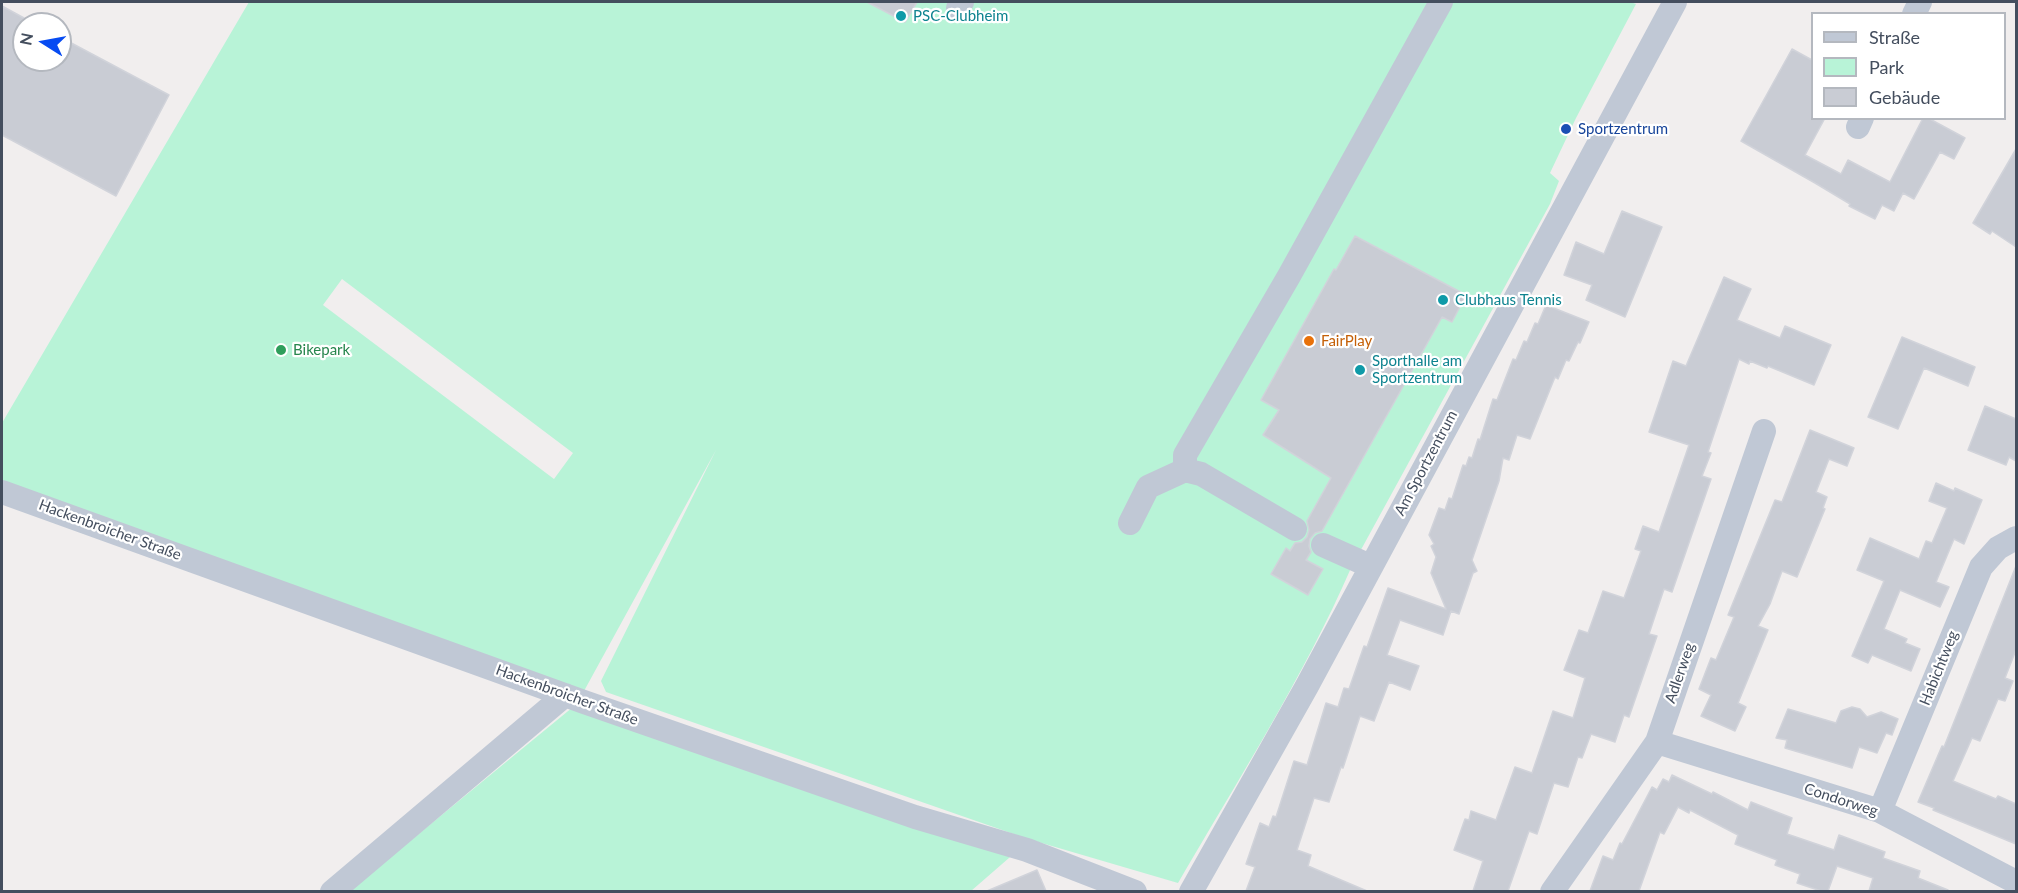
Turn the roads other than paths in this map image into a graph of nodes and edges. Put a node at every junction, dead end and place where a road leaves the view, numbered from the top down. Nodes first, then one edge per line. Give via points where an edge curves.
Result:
1 (1440, 2) edge
2 (1675, 2) edge
3 (1764, 431) dead end
4 (1185, 470) junction
5 (2, 492) edge
6 (1130, 523) dead end
7 (1295, 529) dead end
8 (2016, 538) edge
9 (1323, 545) dead end
10 (1370, 566) junction
11 (564, 694) junction
12 (1657, 742) junction
13 (1880, 811) junction
14 (2016, 882) edge
15 (332, 891) edge
16 (1135, 891) edge
17 (1191, 891) edge
18 (1552, 891) edge

1 - 4 street via 1185,455
2 - 10 street, Am Sportzentrum
3 - 12 street, Adlerweg
4 - 6 street via 1148,487
4 - 7 street via 1201,474
5 - 11 street, Hackenbroicher Straße
8 - 13 street, Habichtweg via 1998,548 1981,567
9 - 10 street
10 - 17 street, Am Sportzentrum
11 - 15 street
11 - 16 street, Hackenbroicher Straße via 915,817 1027,850
12 - 13 street, Condorweg
12 - 18 street, Adlerweg
13 - 14 street, Condorweg

